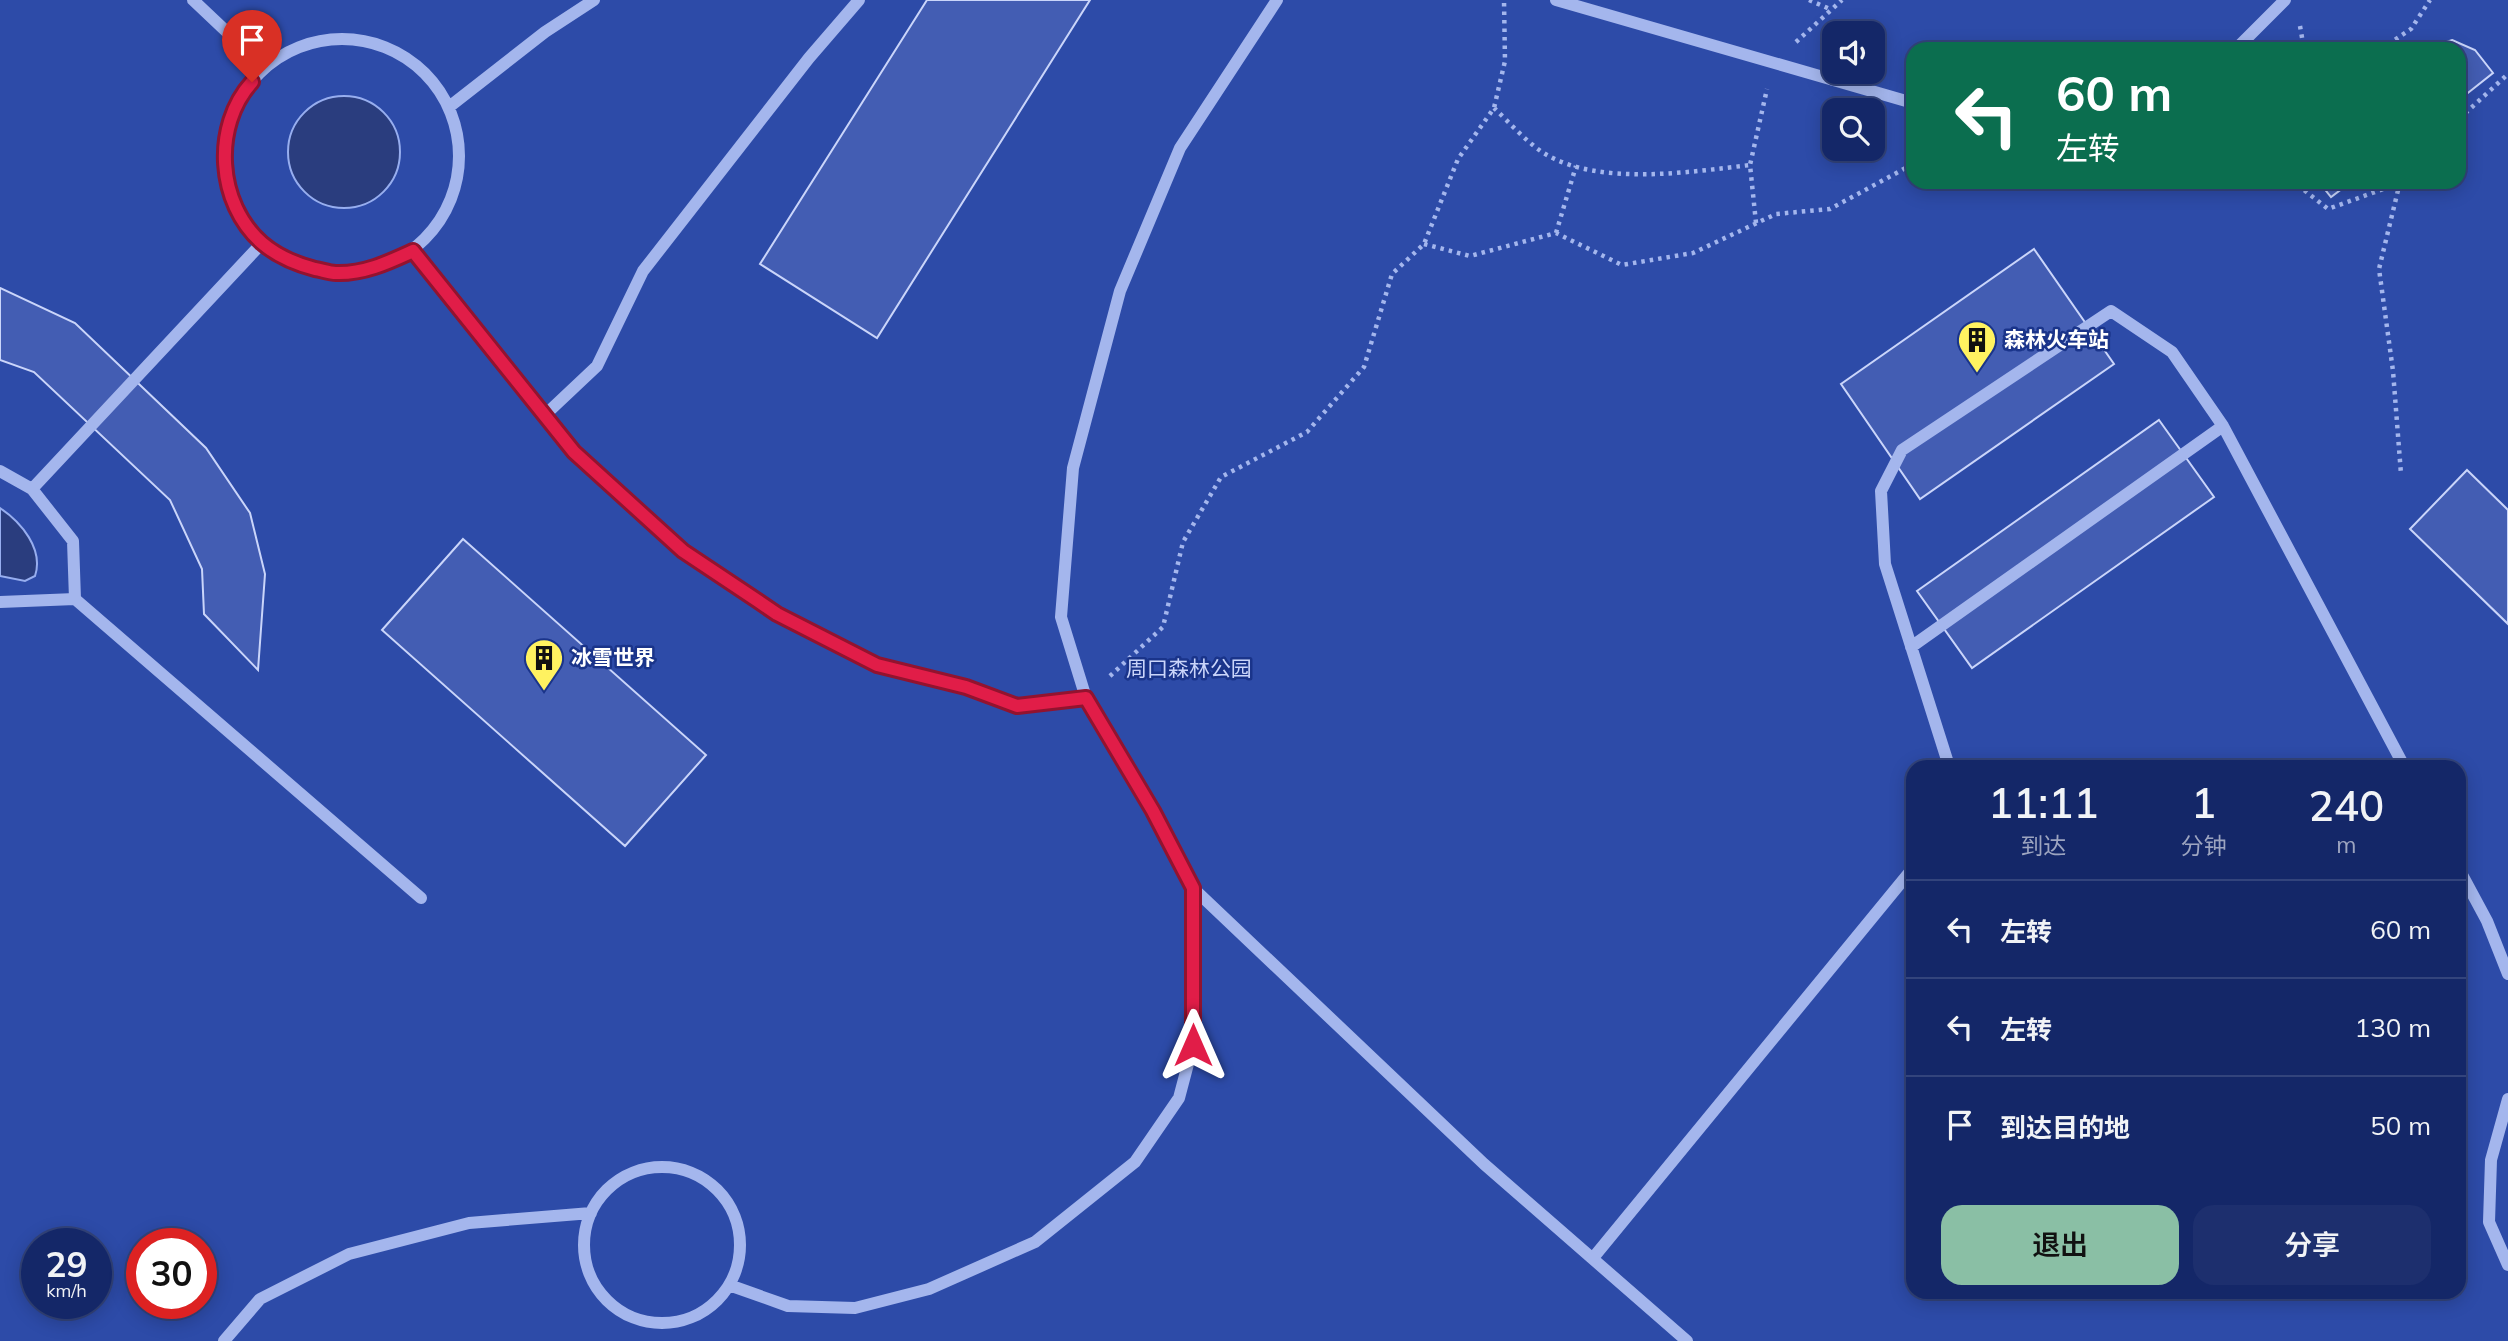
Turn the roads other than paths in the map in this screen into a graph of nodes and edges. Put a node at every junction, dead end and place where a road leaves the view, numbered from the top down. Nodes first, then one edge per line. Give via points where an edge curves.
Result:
1 (193, 0) edge
2 (594, 0) edge
3 (859, 0) edge
4 (1278, 0) edge
5 (1556, 0) edge
6 (2285, 0) edge
7 (2243, 42) edge
8 (265, 68) junction
9 (1906, 101) edge
10 (449, 107) junction
11 (262, 243) junction
12 (413, 251) junction
13 (545, 415) junction
14 (2223, 426) junction
15 (0, 471) edge
16 (32, 489) junction
17 (75, 599) junction
18 (0, 602) edge
19 (1911, 646) junction
20 (1086, 698) junction
21 (1947, 760) edge
22 (2401, 760) edge
23 (1906, 877) edge
24 (2466, 882) edge
25 (1193, 888) junction
26 (421, 898) dead end
27 (2508, 974) edge
28 (2508, 1100) edge
29 (591, 1213) junction
30 (1594, 1258) junction
31 (2508, 1265) edge
32 (729, 1285) junction
33 (224, 1341) edge
34 (1687, 1341) edge

1 - 8 street
2 - 10 street
3 - 13 street via 643,271 597,366
4 - 20 street via 1180,148 1120,291 1073,468 1070,495 1061,617
5 - 9 street
6 - 7 street
8 - 10 street via 293,48 329,38 365,40 400,53 428,75
8 - 11 street via 239,97 226,132 225,172 237,211
10 - 12 street via 458,142 456,183 440,220
11 - 12 street via 296,264 335,273 376,268
11 - 16 street
12 - 13 street
13 - 20 street via 574,452 683,551 777,614 877,665 966,687 1017,706
14 - 19 street
14 - 19 street via 2172,352 2111,312 1902,450 1881,491 1881,503 1885,564
14 - 22 street
15 - 16 street
16 - 17 street via 72,541
17 - 18 street
17 - 26 street
19 - 21 street
20 - 25 street
23 - 30 street
24 - 27 street
25 - 30 street via 1484,1164
25 - 32 street via 1193,1045 1179,1098 1135,1162 1035,1241 929,1289 855,1308 788,1307
28 - 31 street via 2491,1160 2489,1222
29 - 32 street via 584,1239 587,1266 598,1290 617,1309 641,1321 668,1324 692,1318 713,1304
29 - 32 street via 606,1191 627,1175 653,1167 678,1168 701,1177 721,1192 734,1213 740,1238 738,1263
29 - 33 street via 469,1223 349,1254 260,1298
30 - 34 street

